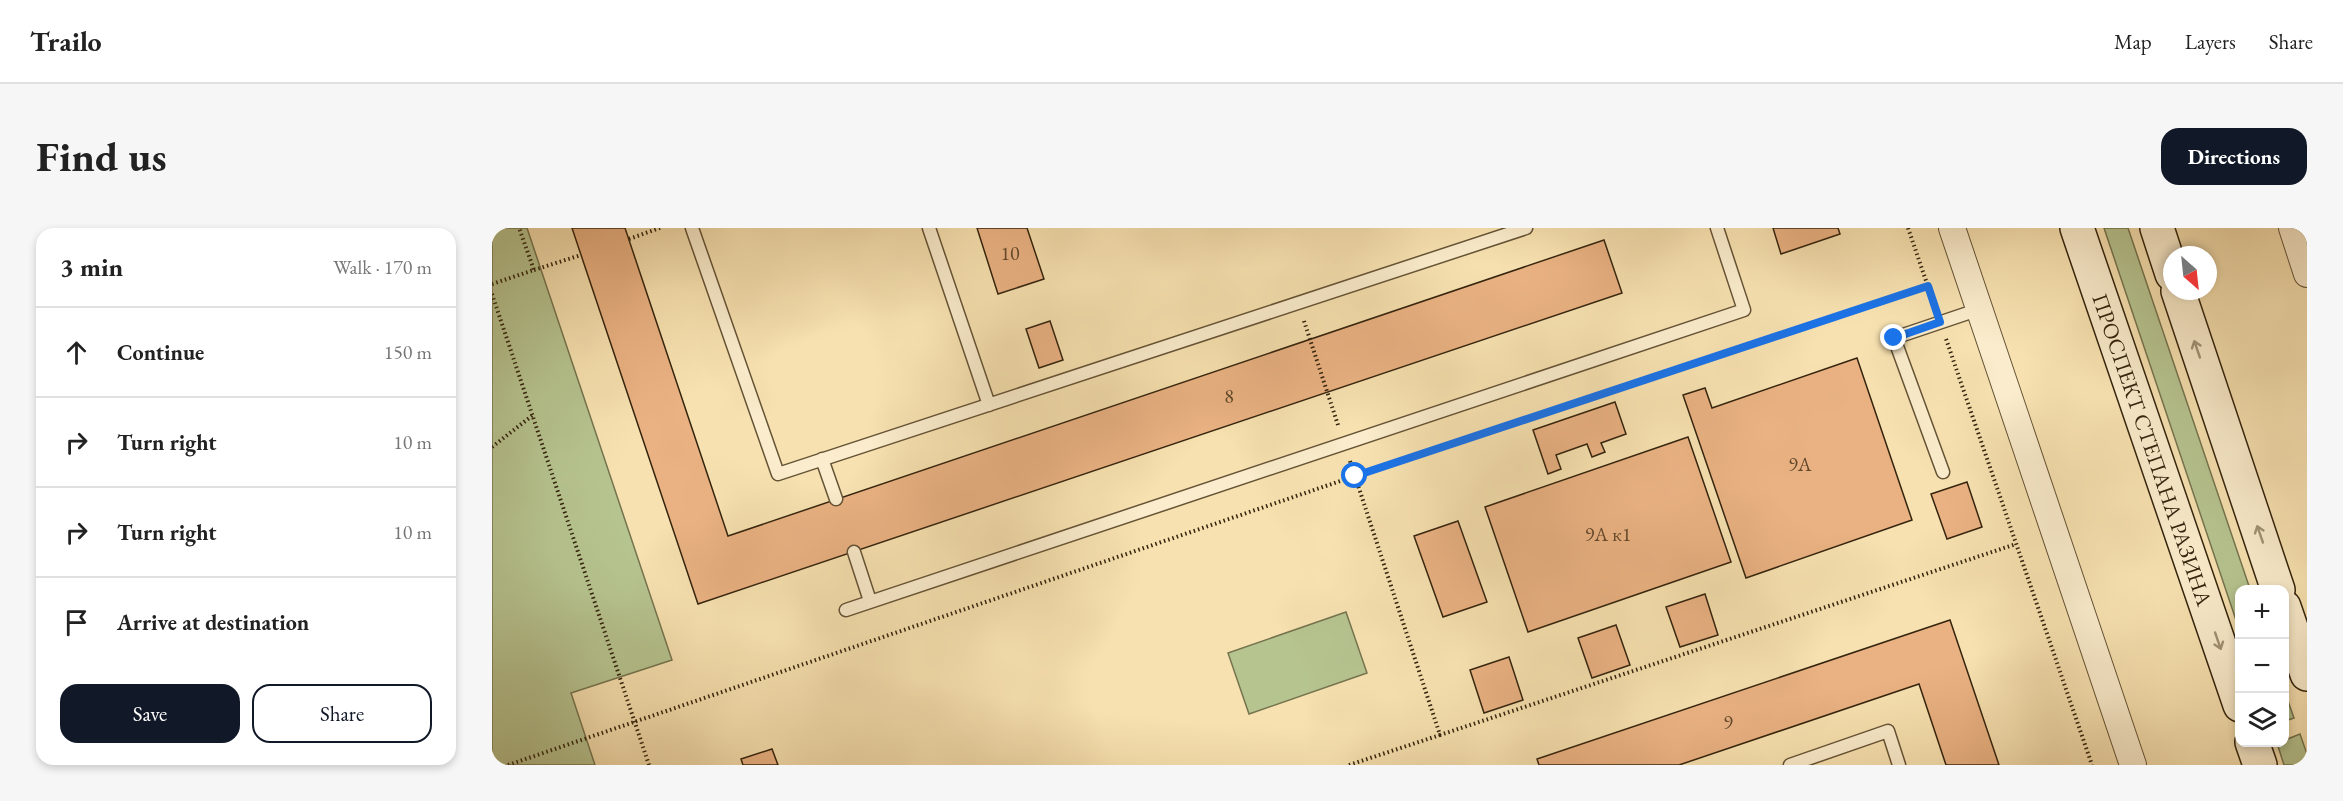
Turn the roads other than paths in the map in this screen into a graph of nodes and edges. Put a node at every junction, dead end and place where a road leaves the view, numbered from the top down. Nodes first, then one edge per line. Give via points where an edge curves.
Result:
1 (692, 228) edge
2 (929, 228) edge
3 (1526, 228) edge
4 (1717, 228) edge
5 (1952, 228) edge
6 (2077, 228) edge
7 (2157, 228) edge
8 (2292, 228) edge
9 (2163, 246) edge
10 (2307, 274) edge
11 (2181, 300) edge
12 (1980, 309) junction
13 (989, 405) junction
14 (822, 459) junction
15 (1942, 472) dead end
16 (836, 499) dead end
17 (854, 552) dead end
18 (2276, 585) edge
19 (870, 601) junction
20 (846, 610) dead end
21 (2289, 622) edge
22 (2307, 674) edge
23 (2236, 693) edge
24 (2254, 747) edge
25 (1790, 765) edge
26 (1899, 765) edge
27 (2133, 765) edge
28 (2260, 765) edge

1 - 14 lane via 778,474
2 - 13 lane
3 - 13 lane
4 - 19 lane via 1744,310
5 - 12 street
6 -> 23 main road, ПРОСПЕКТ СТЕПАНА РАЗИНА
7 - 9 main road
8 - 10 street
18 -> 11 main road
12 - 15 lane via 1894,338
12 - 27 street
13 - 14 lane
14 - 16 lane
17 - 19 lane
19 - 20 lane
21 - 22 main road
24 - 28 main road
25 - 26 lane via 1888,731

